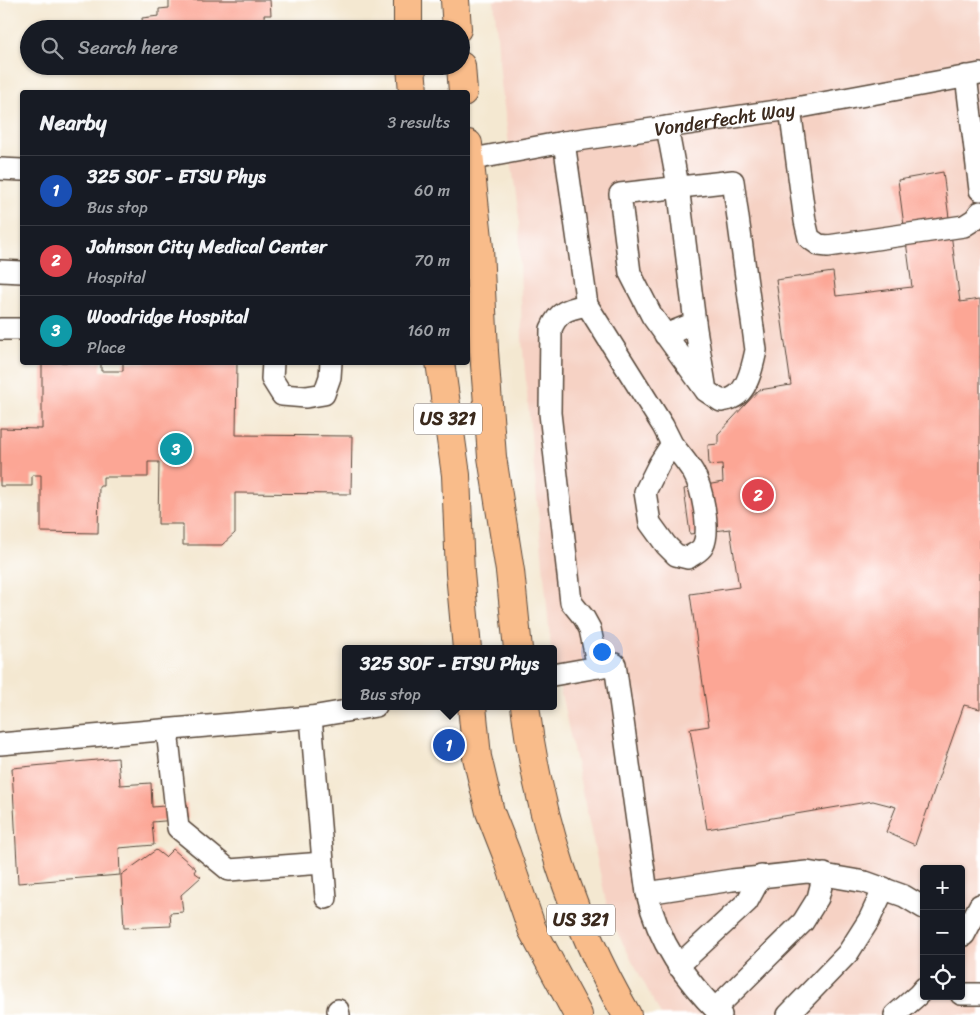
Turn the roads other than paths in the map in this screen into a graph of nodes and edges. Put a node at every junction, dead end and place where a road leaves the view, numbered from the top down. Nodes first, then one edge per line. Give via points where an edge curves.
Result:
1 (408, 0) edge
2 (455, 0) edge
3 (408, 20) edge
4 (456, 20) edge
5 (412, 75) edge
6 (461, 75) edge
7 (973, 75) edge
8 (413, 90) edge
9 (463, 90) edge
10 (790, 109) junction
11 (667, 127) junction
12 (564, 142) junction
13 (470, 155) edge
14 (0, 169) edge
15 (20, 170) edge
16 (470, 172) edge
17 (678, 186) junction
18 (980, 190) edge
19 (980, 212) edge
20 (0, 271) edge
21 (20, 272) edge
22 (587, 305) junction
23 (695, 324) junction
24 (0, 329) edge
25 (20, 329) edge
26 (665, 334) junction
27 (273, 365) edge
28 (331, 365) edge
29 (440, 365) edge
30 (706, 390) junction
31 (672, 444) junction
32 (467, 645) edge
33 (518, 645) edge
34 (607, 666) junction
35 (557, 674) edge
36 (355, 710) edge
37 (472, 710) edge
38 (526, 710) edge
39 (312, 718) junction
40 (167, 730) junction
41 (0, 744) edge
42 (323, 863) junction
43 (824, 874) junction
44 (761, 876) junction
45 (884, 888) junction
46 (647, 893) junction
47 (326, 898) dead end
48 (980, 905) edge
49 (920, 906) edge
50 (967, 937) edge
51 (678, 966) junction
52 (965, 994) edge
53 (980, 994) edge
54 (718, 1012) edge
55 (578, 1015) edge
56 (627, 1015) edge
57 (788, 1015) edge

1 - 3 highway
2 - 4 highway
5 - 8 highway
6 - 9 highway
7 - 10 street, Vonderfecht Way
7 - 18 street
10 - 11 street, Vonderfecht Way
10 - 19 street via 805,222 809,238 819,245 848,244 964,226
11 - 12 street, Vonderfecht Way
11 - 17 street
12 - 13 street, Vonderfecht Way
12 - 22 street
14 - 15 street
16 - 33 highway, US 321 via 479,248 492,457
17 - 23 street
17 - 26 street via 620,194 630,273
17 - 30 street via 733,181 747,278 756,350 747,384 734,398 720,401
20 - 21 street
22 - 31 street
22 - 34 street via 560,314 551,329 550,413 571,602 584,618
23 - 26 street
23 - 30 street
24 - 25 street
26 - 30 street
27 - 28 street via 272,379 282,395 306,397 324,394
29 - 32 highway, US 321 via 456,475
31 - 31 street via 645,492 650,523 666,545 676,554 688,558 704,544 704,512 694,473
34 - 35 street
34 - 46 street
36 - 39 street
37 - 55 highway, US 321 via 477,757 490,812 532,929
38 - 56 highway, US 321 via 538,782 563,872 596,956
39 - 40 street
39 - 42 street
40 - 41 street
40 - 42 street via 178,828 229,870
42 - 47 street
43 - 44 street via 807,872
43 - 45 street
43 - 54 street via 818,898 803,922
44 - 46 street
44 - 51 street via 747,902
45 - 49 street
45 - 57 street via 848,953
46 - 51 street via 661,938
48 - 50 street
51 - 54 street
52 - 53 street

